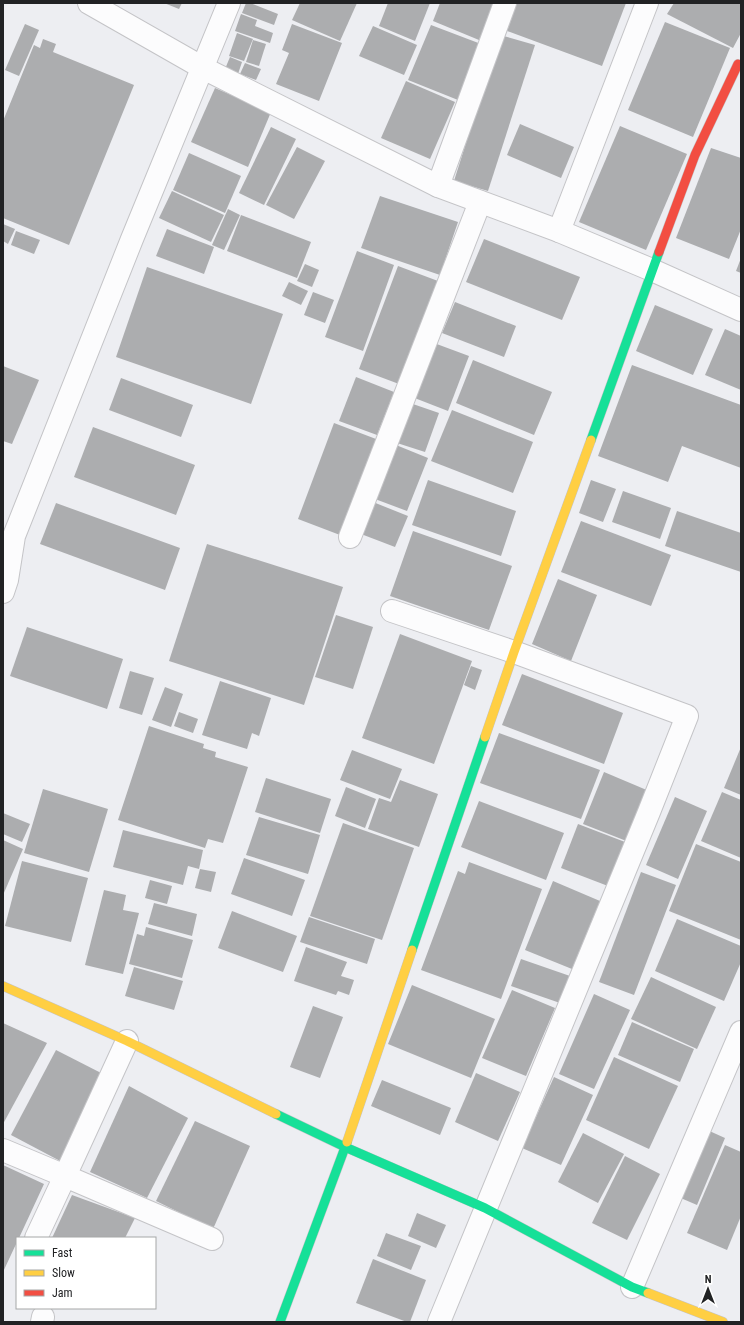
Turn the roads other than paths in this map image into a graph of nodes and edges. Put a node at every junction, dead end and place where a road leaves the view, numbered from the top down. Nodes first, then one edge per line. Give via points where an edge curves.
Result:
1 (89, 3) edge
2 (229, 3) edge
3 (505, 3) edge
4 (647, 3) edge
5 (741, 66) edge
6 (203, 68) junction
7 (438, 186) junction
8 (480, 202) junction
9 (559, 231) junction
10 (652, 270) junction
11 (741, 310) edge
12 (350, 537) dead end
13 (3, 592) edge
14 (392, 611) dead end
15 (514, 652) junction
16 (3, 986) edge
17 (741, 1032) edge
18 (127, 1041) junction
19 (345, 1147) junction
20 (3, 1150) edge
21 (65, 1176) junction
22 (485, 1208) junction
23 (36, 1237) edge
24 (212, 1239) dead end
25 (632, 1287) junction
26 (280, 1322) edge
27 (439, 1322) edge
28 (723, 1322) edge

1 - 6 street
2 - 6 street
3 - 7 street
4 - 9 street
5 - 10 street via 738,64 695,155
6 - 7 street
6 - 13 street via 14,536 8,580
7 - 8 street
8 - 9 street
8 - 12 street
9 - 10 street
10 - 11 street
10 - 15 street
14 - 15 street
15 - 19 street
15 - 22 street via 687,716
16 - 18 street
17 - 25 street
18 - 19 street
18 - 21 street
19 - 22 street
19 - 26 street
20 - 21 street
21 - 23 street
21 - 24 street
22 - 25 street
22 - 27 street
25 - 28 street

